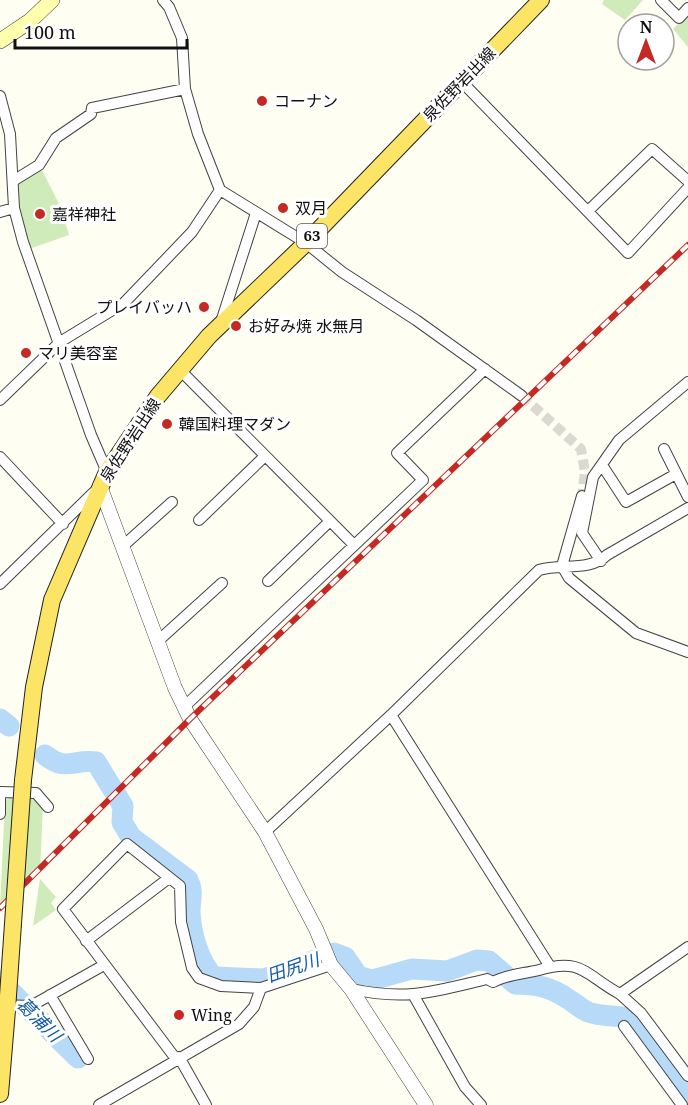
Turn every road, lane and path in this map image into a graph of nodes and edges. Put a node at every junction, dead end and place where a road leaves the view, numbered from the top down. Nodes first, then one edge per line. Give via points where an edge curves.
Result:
1 (52, 0) edge
2 (163, 0) edge
3 (541, 0) edge
4 (661, 0) edge
5 (688, 8) edge
6 (0, 41) edge
7 (461, 81) junction
8 (185, 89) junction
9 (0, 96) edge
10 (14, 181) junction
11 (688, 181) edge
12 (688, 188) edge
13 (220, 190) junction
14 (14, 208) junction
15 (588, 211) junction
16 (0, 212) edge
17 (256, 213) junction
18 (306, 243) junction
19 (220, 325) junction
20 (60, 342) junction
21 (485, 369) junction
22 (180, 370) junction
23 (688, 382) edge
24 (522, 396) tunnel mouth
25 (0, 400) edge
26 (664, 449) dead end
27 (265, 456) junction
28 (0, 457) edge
29 (602, 465) junction
30 (676, 474) junction
31 (104, 479) junction
32 (582, 496) tunnel mouth
33 (688, 497) edge
34 (172, 502) dead end
35 (688, 508) edge
36 (199, 520) dead end
37 (330, 521) junction
38 (63, 524) junction
39 (354, 545) junction
40 (123, 546) junction
41 (601, 561) junction
42 (562, 566) junction
43 (268, 581) dead end
44 (222, 582) dead end
45 (0, 584) edge
46 (158, 641) junction
47 (688, 652) edge
48 (184, 707) junction
49 (391, 715) junction
50 (0, 792) edge
51 (0, 798) edge
52 (48, 807) dead end
53 (0, 814) edge
54 (264, 832) junction
55 (169, 878) junction
56 (86, 941) junction
57 (688, 947) edge
58 (329, 963) junction
59 (104, 965) junction
60 (549, 965) junction
61 (261, 988) junction
62 (351, 989) junction
63 (620, 994) junction
64 (50, 995) junction
65 (414, 996) junction
66 (3, 1007) edge
67 (624, 1026) dead end
68 (178, 1058) junction
69 (88, 1059) dead end
70 (688, 1076) edge
71 (0, 1094) edge
72 (99, 1105) edge
73 (206, 1105) edge
74 (426, 1105) edge
75 (481, 1105) edge
76 (682, 1105) edge

1 - 6 main road
2 - 8 street via 182,38
3 - 7 main road, 泉佐野岩出線 / 63
4 - 5 street via 679,18
7 - 15 street
7 - 18 main road, 泉佐野岩出線 / 63
8 - 10 street via 92,108 91,114 56,138 39,165
8 - 13 street
9 - 10 street via 10,134
10 - 14 street
11 - 15 street via 652,149
12 - 15 street via 628,253
13 - 17 street
13 - 20 street via 192,232 124,303
14 - 16 street
14 - 20 street
17 - 18 street
17 - 19 street
18 - 19 main road, 泉佐野岩出線 / 63
18 - 21 street
19 - 22 main road, 泉佐野岩出線 / 63
20 - 25 street
20 - 31 street
21 - 24 street
21 - 39 street via 398,453 423,480
22 - 27 street
22 - 31 main road, 泉佐野岩出線 / 63 via 158,396
23 - 29 street via 619,440
26 - 30 street
27 - 36 street
27 - 37 street
28 - 38 street
29 - 30 street via 626,502
29 - 41 street via 593,477 582,533
30 - 33 street
31 - 38 street
31 - 40 street
31 - 66 main road, 泉佐野岩出線 / 63, bridge via 52,600 34,687
32 - 42 street
34 - 40 street
35 - 41 street
37 - 39 street
37 - 43 street
38 - 45 street
39 - 48 street
40 - 46 street
41 - 42 street
42 - 47 street via 574,583 636,633
42 - 49 street via 539,570
44 - 46 street
46 - 48 street
48 - 54 street
49 - 54 street
49 - 60 street
50 - 52 street via 36,793
51 - 53 street
54 - 58 street
55 - 56 street
55 - 56 street via 127,844 63,909
55 - 61 street via 180,886 181,922 192,968 199,978 221,986
56 - 59 street
57 - 63 street
58 - 61 street
58 - 62 street
59 - 64 street
59 - 68 street
60 - 63 street via 566,964 584,971
60 - 65 street via 493,982 487,979
61 - 68 street via 254,1007 239,1024
62 - 65 street via 384,996
62 - 74 street
63 - 70 street via 641,1013
64 - 66 street via 31,1006
64 - 69 street
65 - 75 street via 465,1087
66 - 71 main road, 泉佐野岩出線 / 63
67 - 76 street
68 - 72 street
68 - 73 street

